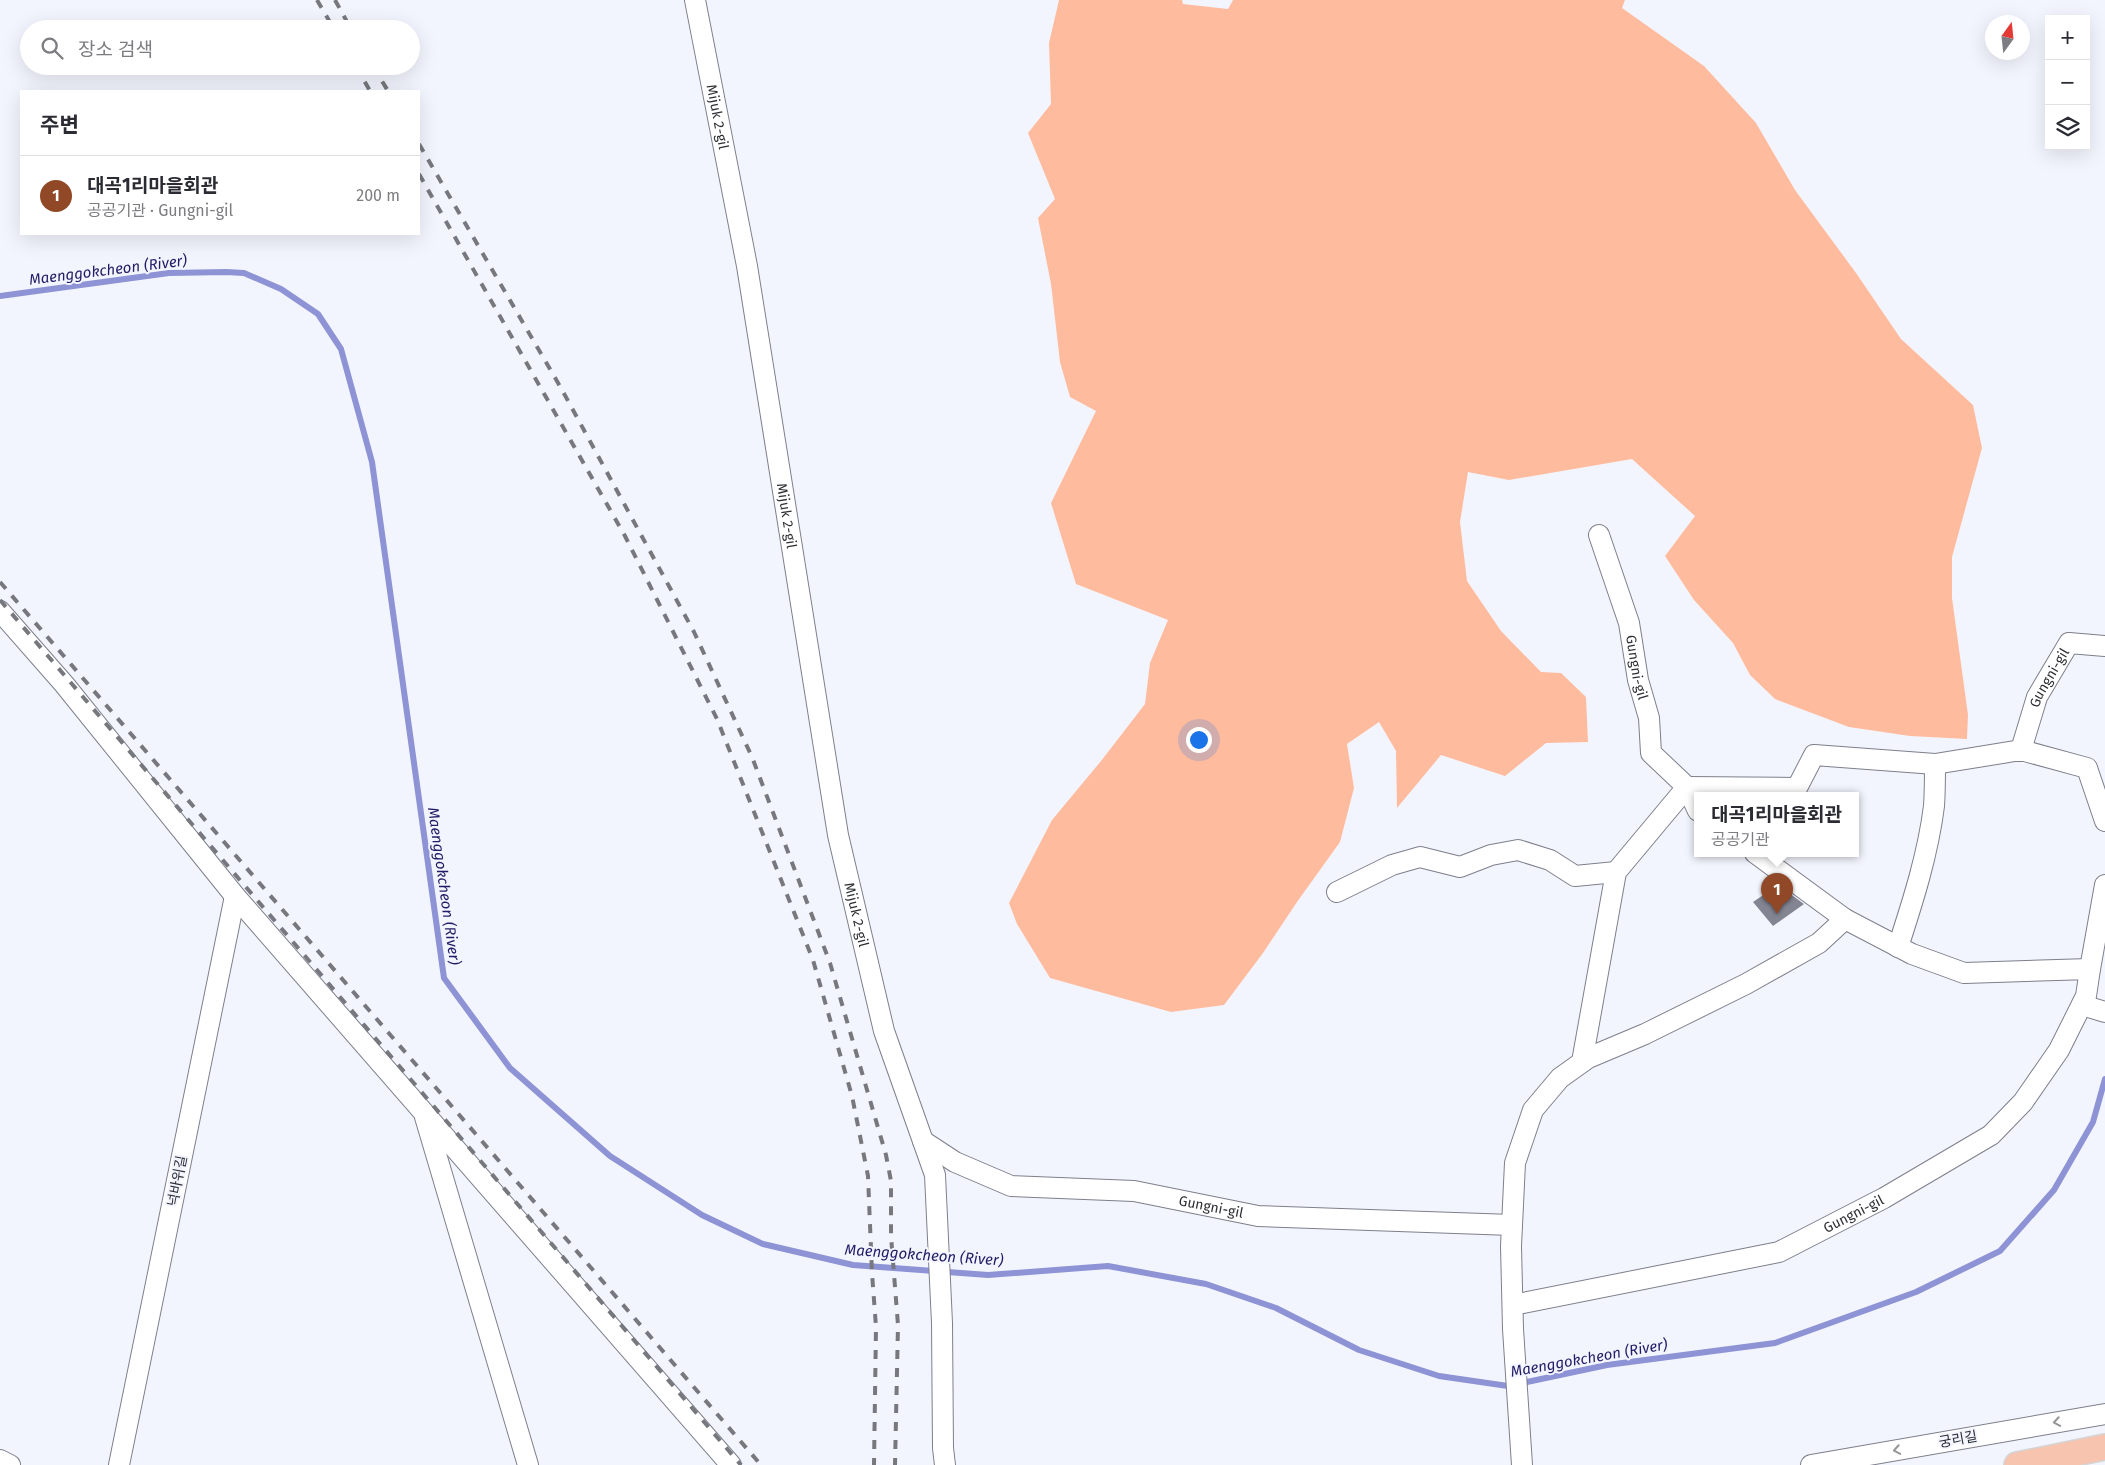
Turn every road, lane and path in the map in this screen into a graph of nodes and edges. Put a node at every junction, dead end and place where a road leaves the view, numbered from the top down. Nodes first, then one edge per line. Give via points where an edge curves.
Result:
1 (694, 0) edge
2 (1599, 535) dead end
3 (0, 611) edge
4 (2105, 646) edge
5 (2021, 750) junction
6 (1935, 764) junction
7 (1687, 787) junction
8 (1694, 802) edge
9 (2105, 821) edge
10 (1760, 857) edge
11 (1616, 872) junction
12 (2105, 884) edge
13 (1337, 892) dead end
14 (235, 896) junction
15 (1845, 919) junction
16 (1898, 947) junction
17 (2090, 969) junction
18 (2082, 1005) junction
19 (2105, 1012) edge
20 (1582, 1062) junction
21 (424, 1110) junction
22 (923, 1141) junction
23 (1512, 1225) junction
24 (1513, 1305) junction
25 (2105, 1414) edge
26 (2105, 1447) edge
27 (0, 1460) edge
28 (10, 1465) edge
29 (119, 1465) edge
30 (528, 1465) edge
31 (731, 1465) edge
32 (945, 1465) edge
33 (1522, 1465) edge
34 (1811, 1465) edge
35 (2017, 1465) edge

1 - 22 street, Mijuk 2-gil via 746,266 838,834 884,1031
2 - 7 street, Gungni-gil via 1629,623 1638,680 1649,718 1651,753
3 - 14 street via 64,684
4 - 5 street, Gungni-gil via 2069,643 2037,698
5 - 6 street
5 - 9 street via 2087,768
6 - 7 street via 1814,755 1797,788
6 - 16 street via 1934,806 1916,890
7 - 8 street, Gungni-gil
7 - 11 street
10 - 15 street
11 - 13 street via 1575,876 1550,860 1518,850 1491,855 1460,867 1420,857 1392,865
11 - 20 street
12 - 17 street, Gungni-gil
14 - 21 street
14 - 29 street, 넉바위길
15 - 16 street
15 - 20 street via 1818,943 1746,984
16 - 17 street via 1964,973
17 - 18 street, Gungni-gil
18 - 19 street
18 - 24 street, Gungni-gil via 2059,1050 2023,1102 1991,1136 1884,1198 1779,1252
20 - 23 street via 1560,1078 1533,1110 1515,1163
21 - 30 street
21 - 31 street
22 - 23 street, Gungni-gil via 956,1162 1011,1186 1134,1192 1258,1216
22 - 32 street, Mijuk 2-gil via 935,1175
23 - 24 street
24 - 33 street
25 -> 34 street, 궁리길
26 - 35 main road
27 - 28 street

